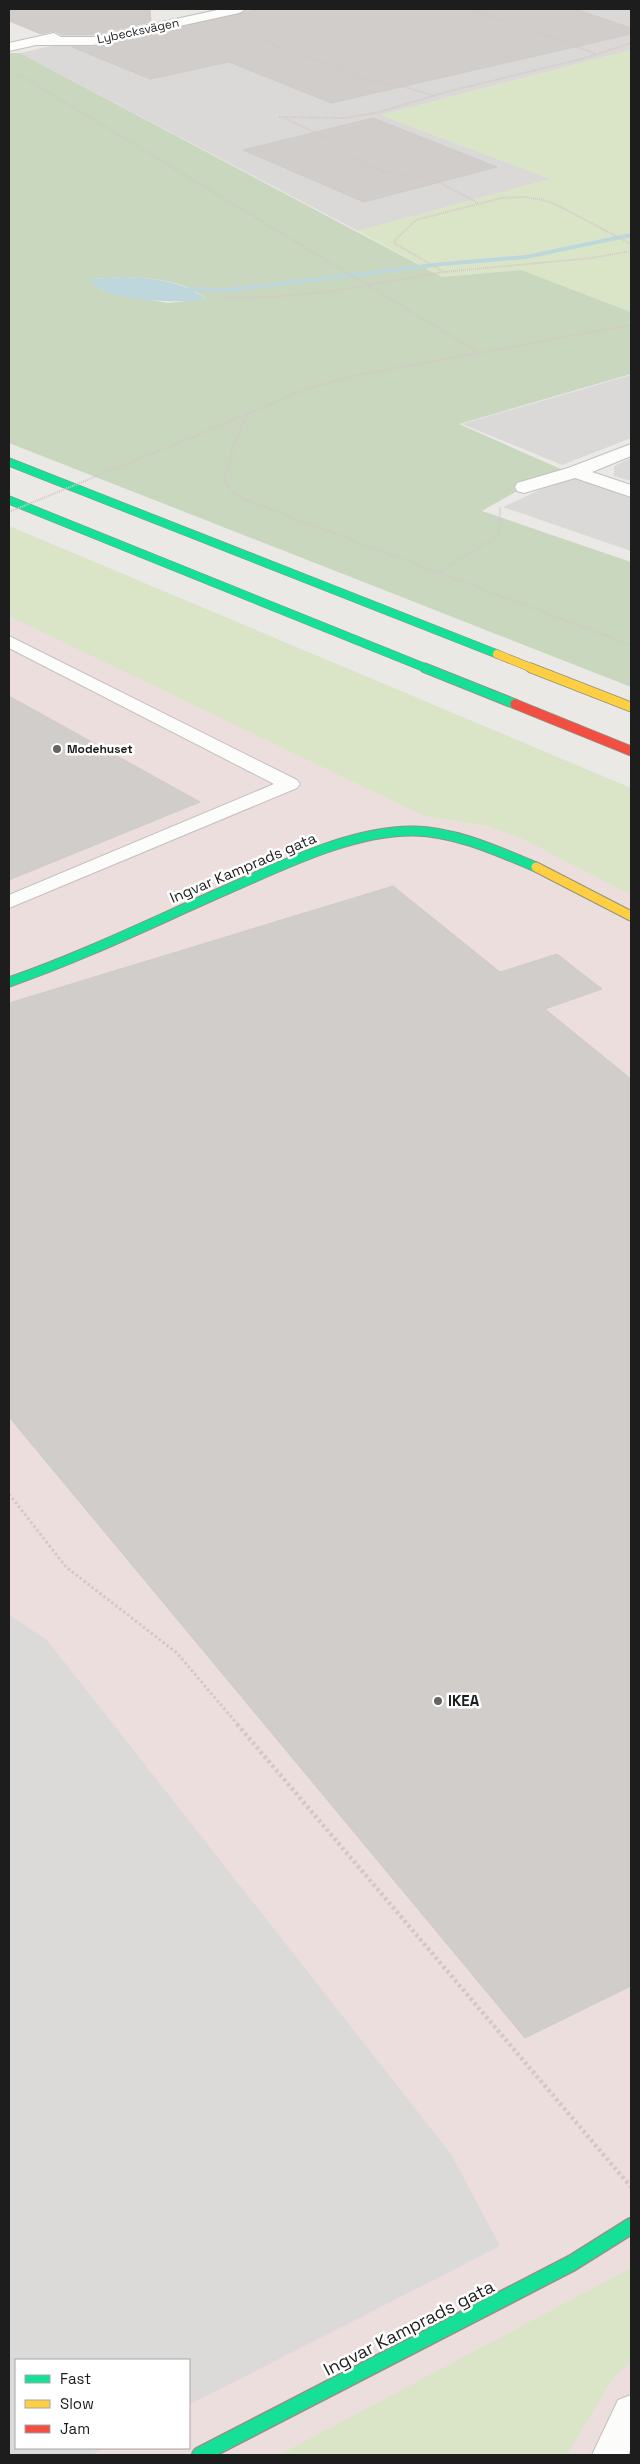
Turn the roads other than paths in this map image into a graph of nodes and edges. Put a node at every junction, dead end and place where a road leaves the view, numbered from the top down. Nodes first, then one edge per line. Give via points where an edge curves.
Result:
1 (183, 9) edge
2 (239, 9) edge
3 (36, 41) junction
4 (9, 47) edge
5 (631, 449) edge
6 (9, 462) edge
7 (575, 472) junction
8 (524, 487) road end
9 (631, 491) edge
10 (9, 500) edge
11 (9, 641) edge
12 (631, 707) edge
13 (631, 751) edge
14 (9, 902) edge
15 (631, 916) edge
16 (9, 982) edge
17 (631, 2226) edge
18 (631, 2410) edge
19 (200, 2455) edge
20 (610, 2455) edge

1 - 3 street, Lybecksvägen
2 - 3 street, Lybecksvägen via 93,41
3 - 4 street, Lybecksvägen
5 - 7 street
6 - 12 main road
7 - 8 street
7 - 9 street
10 - 13 main road
11 - 14 lane via 290,784
15 - 16 main road, Ingvar Kamprads gata via 529,863 468,839 415,831 380,833 302,857 55,966
17 - 19 main road, Ingvar Kamprads gata via 572,2263
18 - 20 lane

